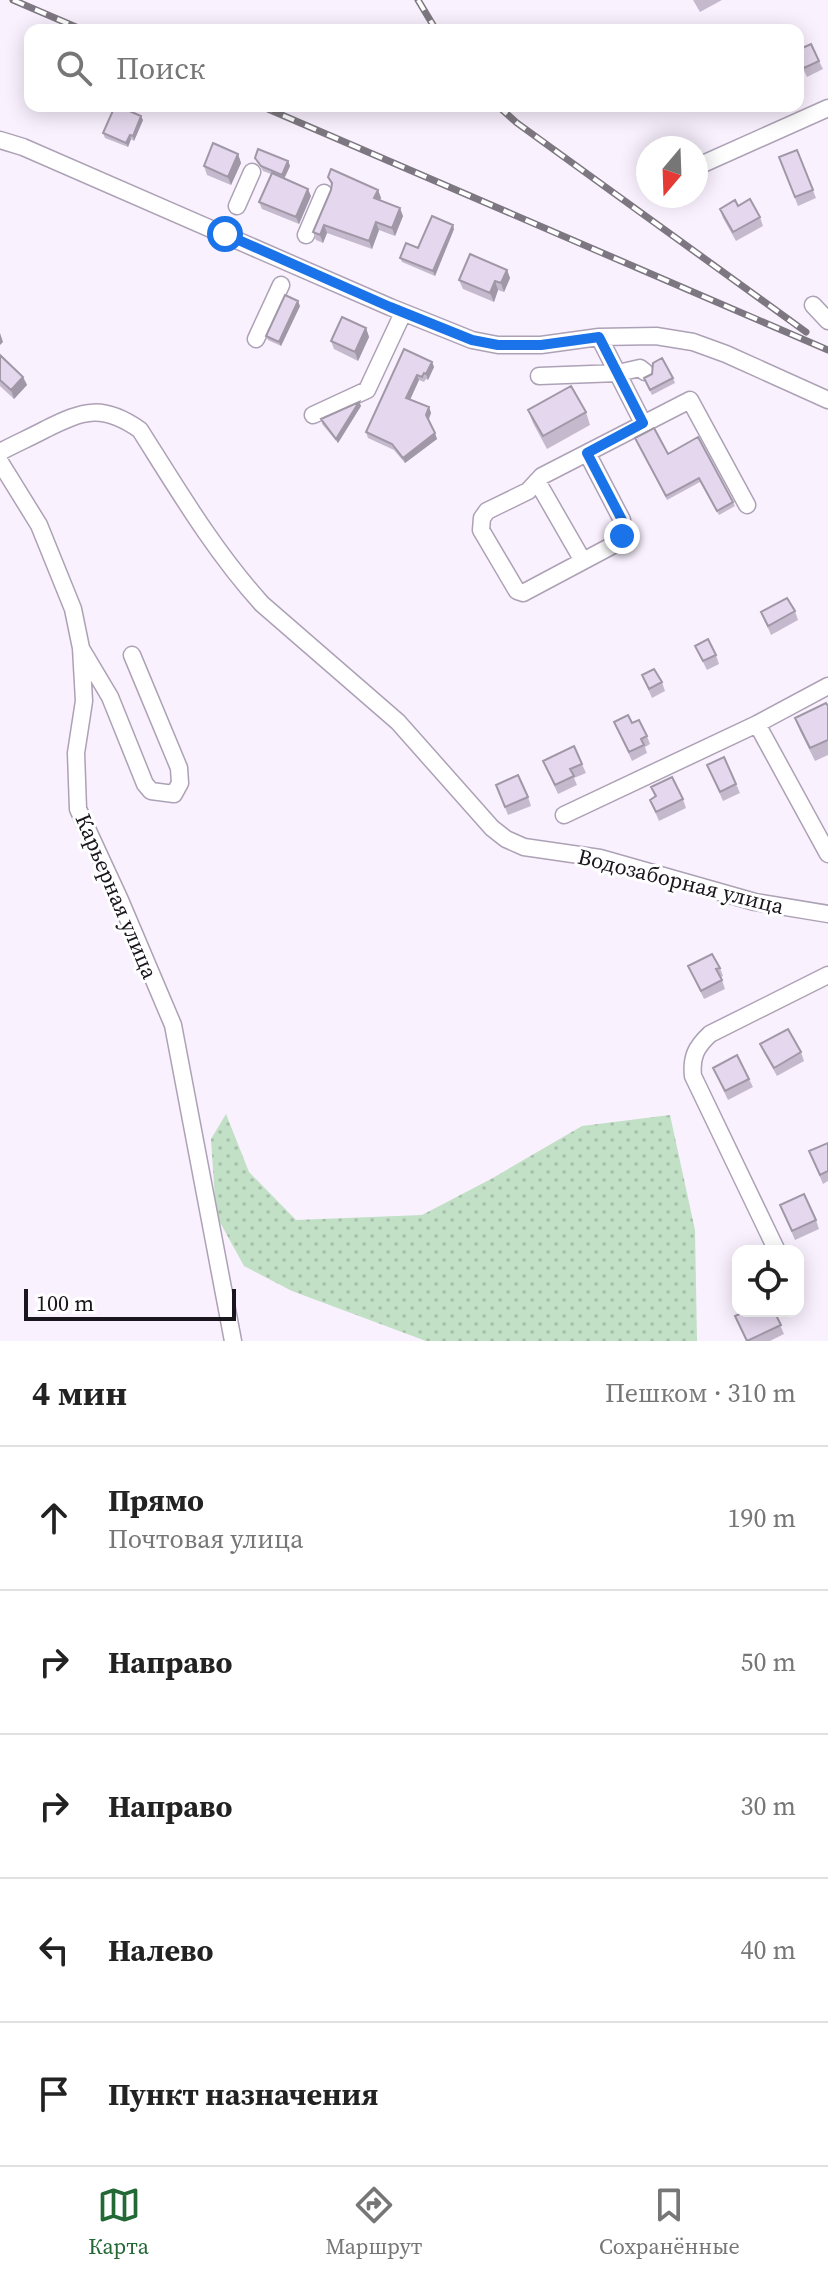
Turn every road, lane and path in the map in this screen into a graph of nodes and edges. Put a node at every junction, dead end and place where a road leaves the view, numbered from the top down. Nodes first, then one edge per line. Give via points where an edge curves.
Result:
1 (828, 108) edge
2 (0, 140) edge
3 (708, 162) edge
4 (252, 172) dead end
5 (324, 193) dead end
6 (237, 206) dead end
7 (306, 235) dead end
8 (281, 285) dead end
9 (813, 305) dead end
10 (403, 313) junction
11 (828, 321) edge
12 (599, 337) junction
13 (256, 339) dead end
14 (645, 372) dead end
15 (618, 373) junction
16 (539, 376) dead end
17 (828, 400) edge
18 (313, 415) dead end
19 (643, 423) junction
20 (0, 452) edge
21 (587, 453) junction
22 (0, 462) edge
23 (537, 481) junction
24 (747, 505) dead end
25 (583, 561) junction
26 (81, 648) junction
27 (132, 655) dead end
28 (828, 686) edge
29 (757, 724) junction
30 (564, 815) dead end
31 (828, 854) edge
32 (828, 914) edge
33 (828, 975) edge
34 (774, 1245) edge
35 (233, 1341) edge

1 - 3 street
2 - 10 street
4 - 6 street
5 - 7 street
8 - 13 street
9 - 11 street
10 - 12 street via 498,345
10 - 18 street via 367,390
12 - 15 street
12 - 17 street via 656,336 693,342
14 - 15 street via 640,368
15 - 16 street
15 - 19 street
19 - 21 street
19 - 24 street via 690,400
20 - 32 street, Водозаборная улица via 74,415 92,412 140,430 207,535 262,604 398,722 506,839 524,847 600,858 755,902
21 - 23 street
21 - 25 street via 624,528 617,543
22 - 26 street, Карьерная улица via 39,525 73,609
23 - 25 street
23 - 25 street via 487,511 481,530 523,593
26 - 27 street via 110,697 145,784 151,791 174,794 179,768
26 - 35 street, Карьерная улица via 78,809 173,1025
28 - 29 street
29 - 30 street
29 - 31 street
33 - 34 street via 710,1034 693,1055 693,1076

